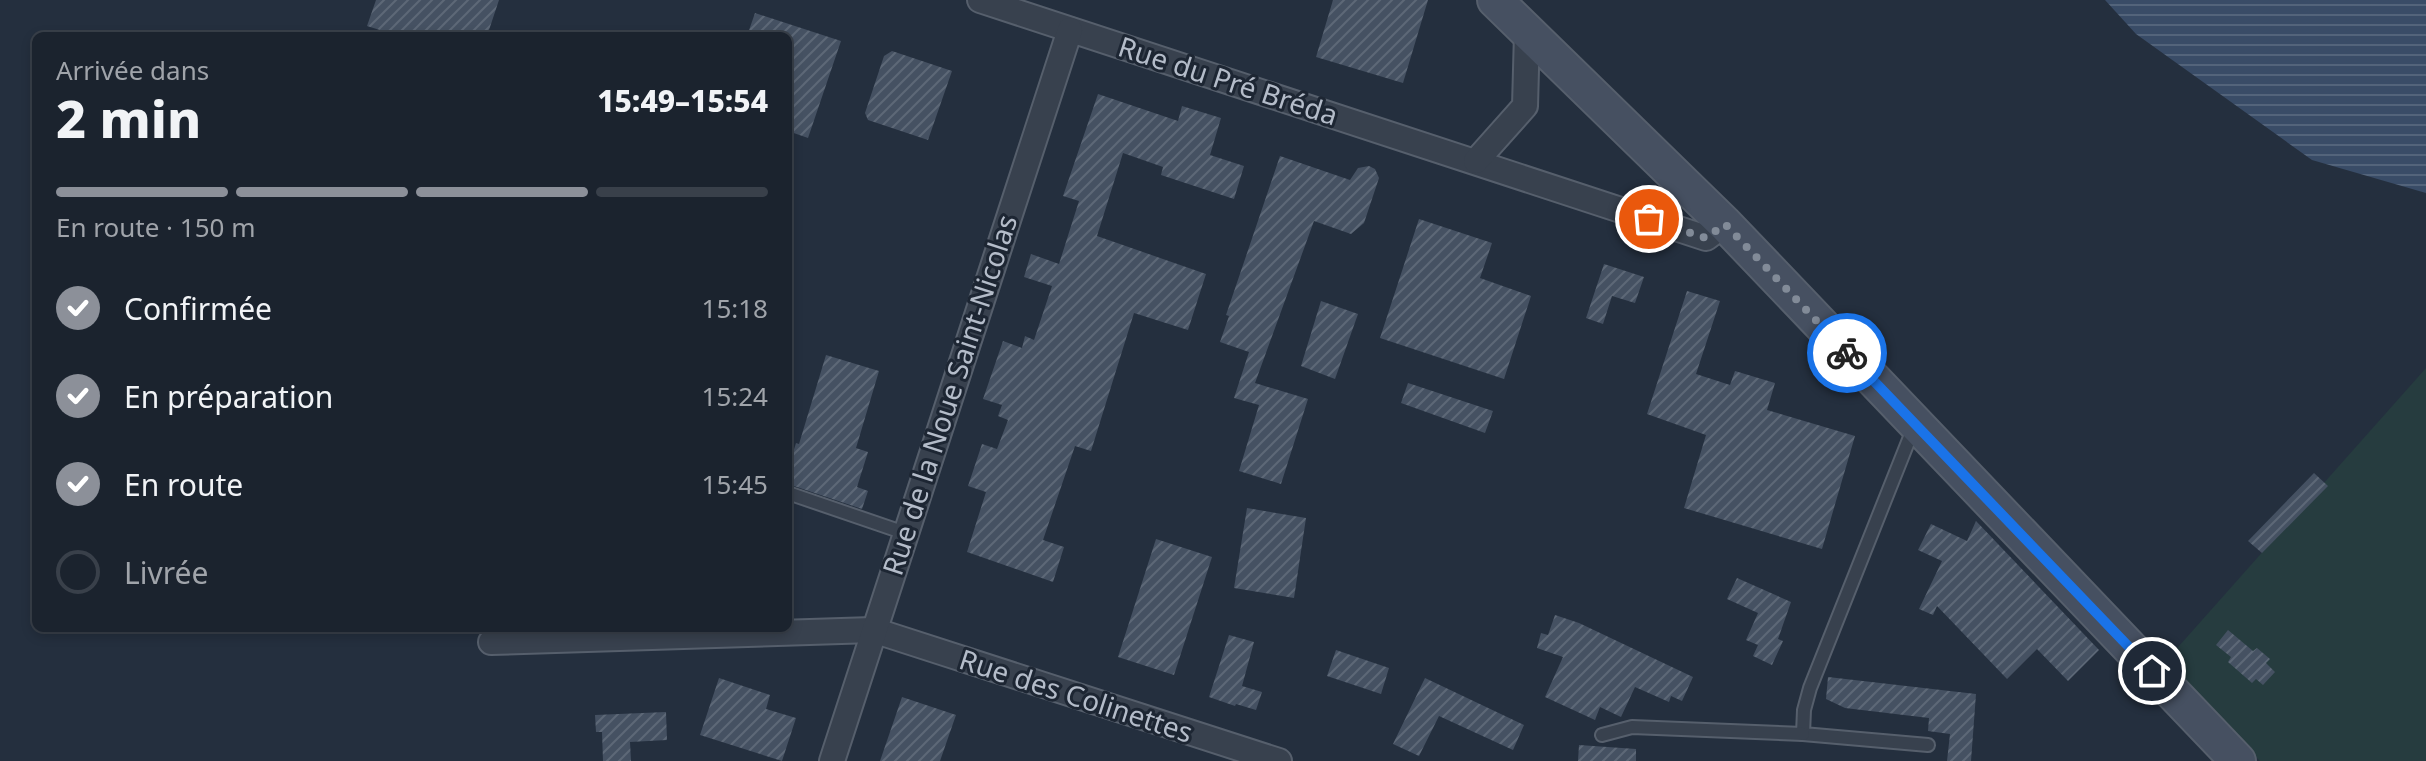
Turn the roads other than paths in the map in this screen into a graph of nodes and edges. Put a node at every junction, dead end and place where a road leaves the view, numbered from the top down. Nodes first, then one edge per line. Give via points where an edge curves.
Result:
1 (980, 0) edge
2 (1495, 0) edge
3 (1070, 30) junction
4 (1527, 33) junction
5 (1476, 161) junction
6 (1725, 224) junction
7 (1915, 424) junction
8 (792, 494) edge
9 (905, 533) junction
10 (873, 630) junction
11 (491, 642) dead end
12 (1803, 734) junction
13 (1602, 735) dead end
14 (1928, 745) dead end
15 (832, 761) edge
16 (1279, 761) edge
17 (2238, 761) edge

1 - 3 street, Rue du Pré Bréda
2 - 4 main road
3 - 5 street, Rue du Pré Bréda
3 - 9 street, Rue de la Noue Saint-Nicolas
4 - 5 street via 1525,106
4 - 6 main road
5 - 6 street, Rue du Pré Bréda via 1706,238
6 - 7 main road
7 - 12 lane via 1810,688
7 - 17 main road
8 - 9 lane
9 - 10 street, Rue de la Noue Saint-Nicolas
10 - 11 street, Rue des Colinettes
10 - 15 street, Rue de la Noue Saint-Nicolas
10 - 16 street, Rue des Colinettes
12 - 13 lane via 1632,727
12 - 14 lane

